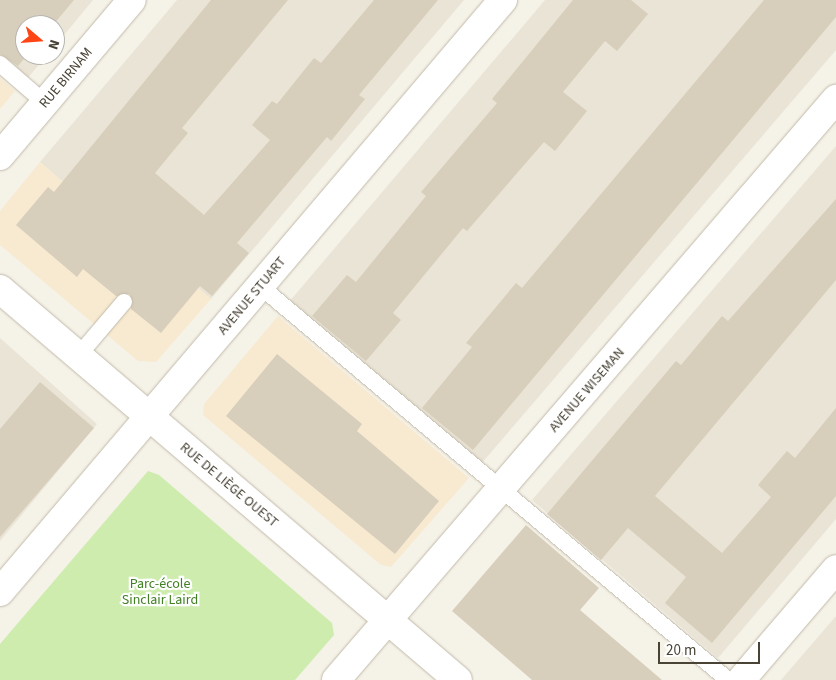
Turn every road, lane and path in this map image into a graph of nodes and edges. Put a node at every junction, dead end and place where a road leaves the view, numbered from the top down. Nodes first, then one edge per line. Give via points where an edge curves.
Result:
1 (132, 0) edge
2 (504, 0) edge
3 (0, 64) edge
4 (836, 99) edge
5 (45, 102) junction
6 (0, 156) edge
7 (260, 286) junction
8 (0, 290) edge
9 (124, 302) dead end
10 (78, 356) junction
11 (148, 417) junction
12 (503, 488) junction
13 (836, 569) edge
14 (0, 592) edge
15 (388, 621) junction
16 (336, 680) edge
17 (458, 680) edge
18 (728, 680) edge
19 (741, 680) edge

1 - 5 street, RUE BIRNAM
2 - 7 street, AVENUE STUART
3 - 5 lane
4 - 12 street, AVENUE WISEMAN
5 - 6 street, RUE BIRNAM
7 - 11 street, AVENUE STUART
7 - 12 lane via 477,473
8 - 10 street, RUE DE LIÈGE OUEST
9 - 10 lane
10 - 11 street, RUE DE LIÈGE OUEST
11 - 14 street, AVENUE STUART
11 - 15 street, RUE DE LIÈGE OUEST
12 - 15 street, AVENUE WISEMAN
12 - 18 lane
13 - 19 street
15 - 16 street, AVENUE WISEMAN
15 - 17 street, RUE DE LIÈGE OUEST

